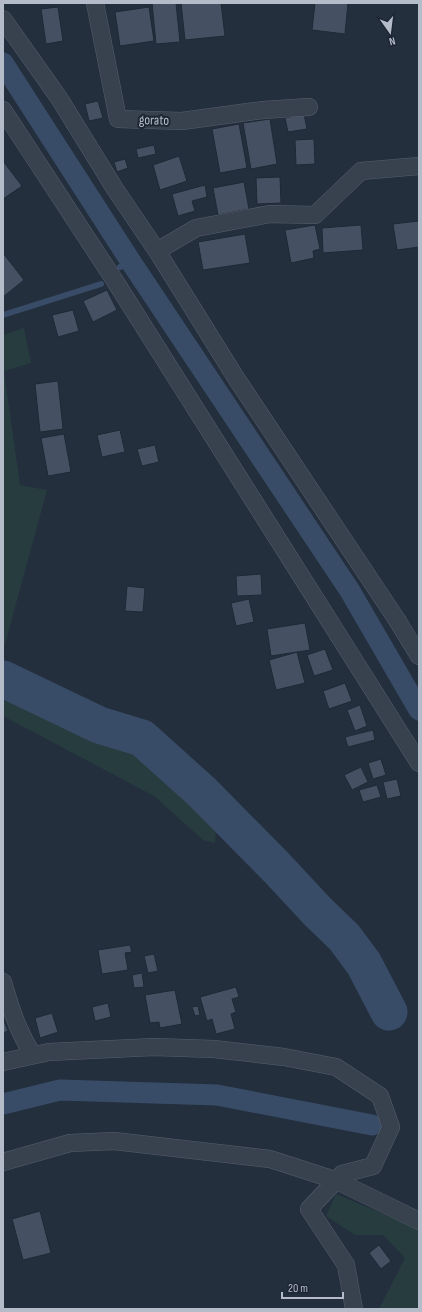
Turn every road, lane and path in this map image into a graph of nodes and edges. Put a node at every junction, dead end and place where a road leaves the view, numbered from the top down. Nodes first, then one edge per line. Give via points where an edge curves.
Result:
1 (95, 3) edge
2 (3, 19) edge
3 (308, 107) dead end
4 (3, 110) edge
5 (419, 166) edge
6 (157, 251) junction
7 (419, 656) edge
8 (419, 763) edge
9 (3, 982) edge
10 (33, 1055) junction
11 (3, 1062) edge
12 (3, 1162) edge
13 (335, 1180) junction
14 (419, 1221) edge
15 (354, 1309) edge

1 - 3 street, gorato via 118,119 182,121
2 - 6 street via 59,98
4 - 8 street via 115,281
5 - 6 street via 361,171 315,215 270,214 196,228
6 - 7 street via 236,378
9 - 10 street via 13,1016
10 - 11 street
10 - 13 street via 154,1047 214,1049 284,1057 336,1068 380,1096 391,1127 373,1166 342,1174
12 - 13 street via 70,1143 114,1141 270,1159
13 - 14 street
13 - 15 street via 309,1209 346,1265

